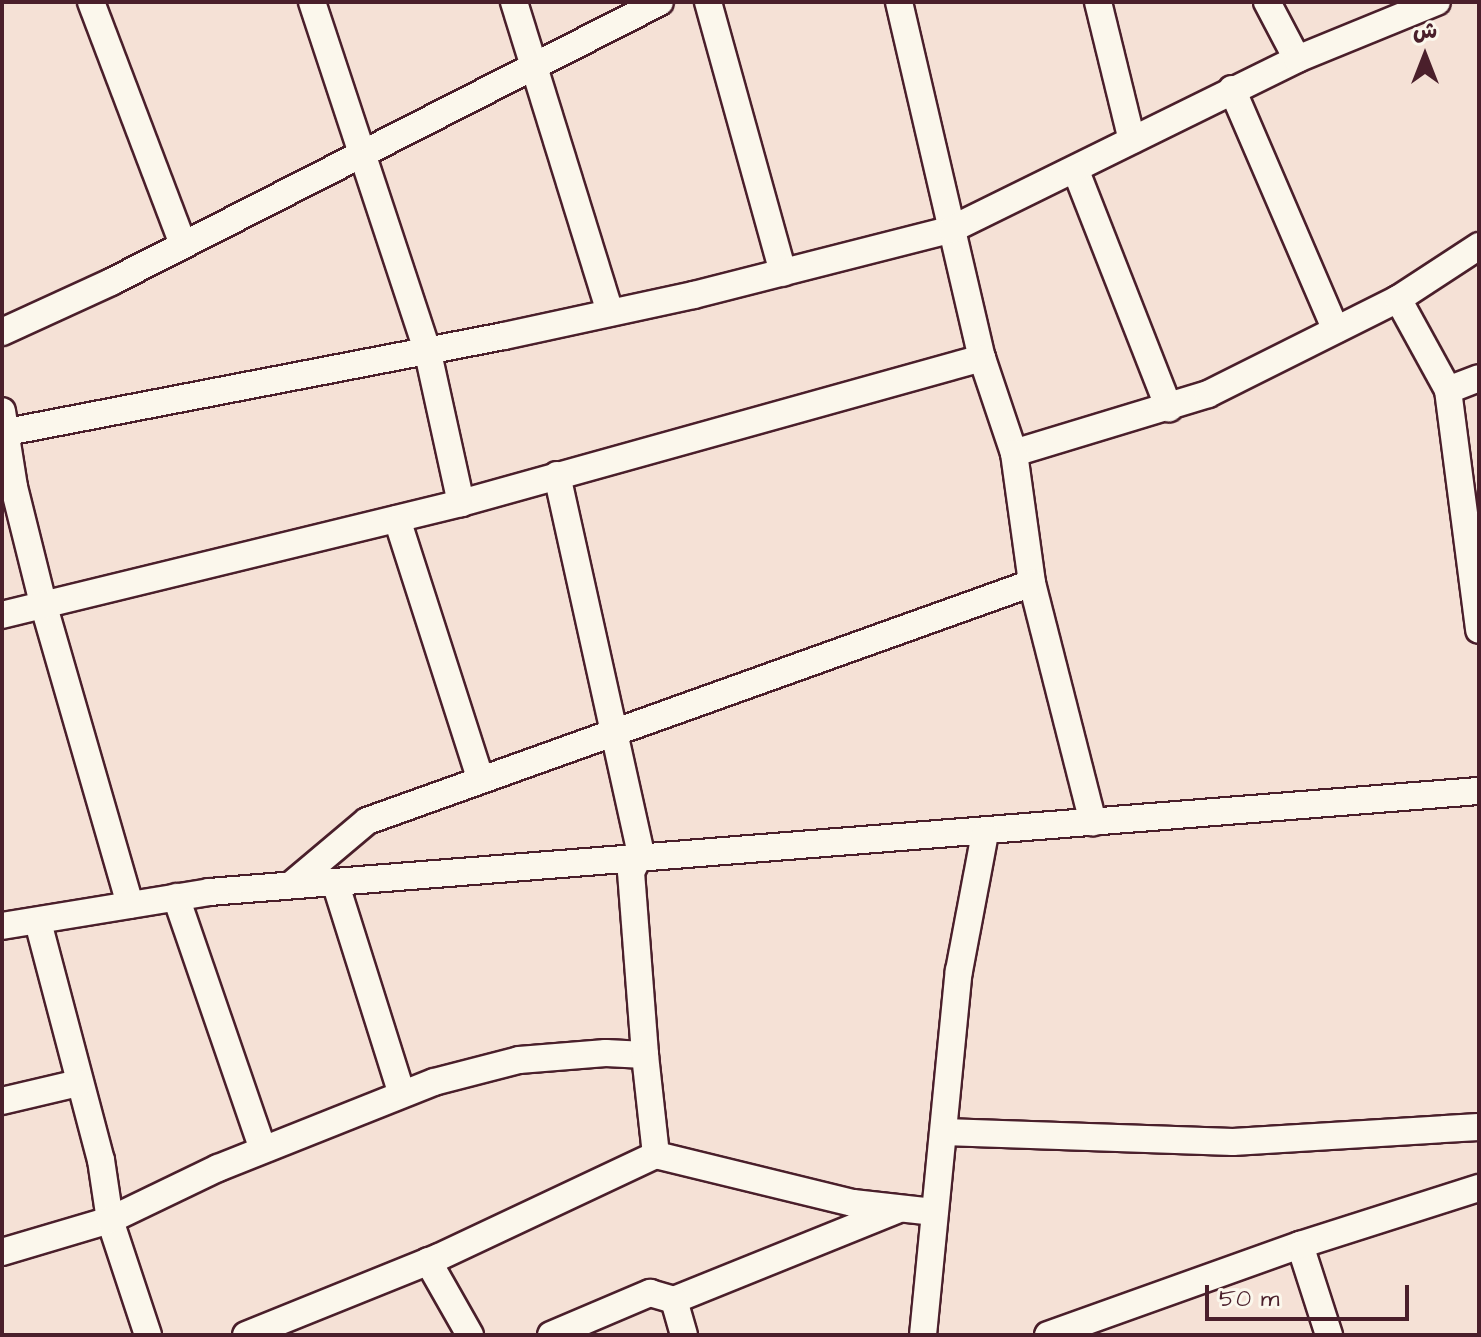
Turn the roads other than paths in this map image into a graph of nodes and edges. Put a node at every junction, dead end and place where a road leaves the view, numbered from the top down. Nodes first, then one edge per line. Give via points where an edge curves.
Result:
1 (91, 2) edge
2 (312, 2) edge
3 (514, 2) edge
4 (660, 2) edge
5 (708, 2) edge
6 (899, 2) edge
7 (1098, 2) edge
8 (1267, 2) edge
9 (1437, 2) edge
10 (1297, 59) junction
11 (536, 66) junction
12 (1232, 89) junction
13 (1132, 140) junction
14 (363, 153) junction
15 (1076, 171) junction
16 (952, 229) junction
17 (183, 244) junction
18 (1479, 246) edge
19 (783, 273) junction
20 (1398, 299) junction
21 (610, 313) junction
22 (1336, 330) junction
23 (2, 332) edge
24 (428, 353) junction
25 (982, 358) junction
26 (1479, 378) edge
27 (1448, 390) junction
28 (1169, 408) junction
29 (4, 426) edge
30 (1014, 453) junction
31 (557, 475) junction
32 (461, 503) junction
33 (397, 519) junction
34 (1032, 583) junction
35 (43, 603) junction
36 (2, 615) edge
37 (1479, 630) edge
38 (611, 734) junction
39 (480, 778) junction
40 (1479, 791) edge
41 (1093, 822) junction
42 (985, 833) junction
43 (641, 853) junction
44 (335, 882) junction
45 (291, 885) junction
46 (176, 897) junction
47 (130, 905) junction
48 (38, 922) junction
49 (2, 926) edge
50 (645, 1055) junction
51 (78, 1083) junction
52 (402, 1094) junction
53 (2, 1101) edge
54 (1479, 1127) edge
55 (944, 1132) junction
56 (263, 1149) junction
57 (656, 1155) junction
58 (1479, 1188) edge
59 (898, 1210) junction
60 (935, 1212) junction
61 (110, 1220) junction
62 (1300, 1245) junction
63 (2, 1252) edge
64 (428, 1261) junction
65 (674, 1300) junction
66 (1094, 1327) edge
67 (148, 1335) edge
68 (246, 1335) edge
69 (470, 1335) edge
70 (551, 1335) edge
71 (684, 1335) edge
72 (923, 1335) edge
73 (1048, 1335) edge
74 (1329, 1335) edge

1 - 17 street
2 - 14 street
3 - 11 street
4 - 11 street
5 - 19 street
6 - 16 street
7 - 13 street
8 - 10 street
9 - 10 street
10 - 12 street
11 - 14 street
11 - 21 street
12 - 13 street
12 - 22 street
13 - 15 street
14 - 17 street
14 - 24 street
15 - 16 street
15 - 28 street
16 - 19 street
16 - 25 street
17 - 23 street
18 - 20 street
19 - 21 street
20 - 22 street
20 - 27 street
21 - 24 street
22 - 28 street via 1232,384
24 - 29 street
24 - 32 street
25 - 30 street
25 - 31 street
26 - 27 street
27 - 37 street
28 - 30 street
29 - 35 street
30 - 34 street
31 - 32 street
31 - 38 street
32 - 33 street
33 - 35 street
33 - 39 street
34 - 38 street
34 - 41 street
35 - 36 street
35 - 47 street
38 - 39 street
38 - 43 street
39 - 45 street via 367,821
40 - 41 street
41 - 42 street
42 - 43 street
42 - 55 street via 959,971
43 - 44 street via 566,865
43 - 50 street via 631,872
44 - 45 street
44 - 52 street
45 - 46 street
46 - 47 street
46 - 56 street
47 - 48 street
48 - 49 street
48 - 51 street
50 - 52 street via 519,1060
50 - 57 street
51 - 53 street
51 - 61 street via 101,1160
52 - 56 street
54 - 55 street via 1233,1142
55 - 60 street
56 - 61 street
57 - 59 street
57 - 64 street
58 - 62 street
59 - 60 street
59 - 65 street
60 - 72 street
61 - 63 street
61 - 67 street
62 - 66 street
62 - 74 street
64 - 68 street
64 - 69 street
65 - 70 street via 661,1294 638,1295
65 - 71 street
66 - 73 street

